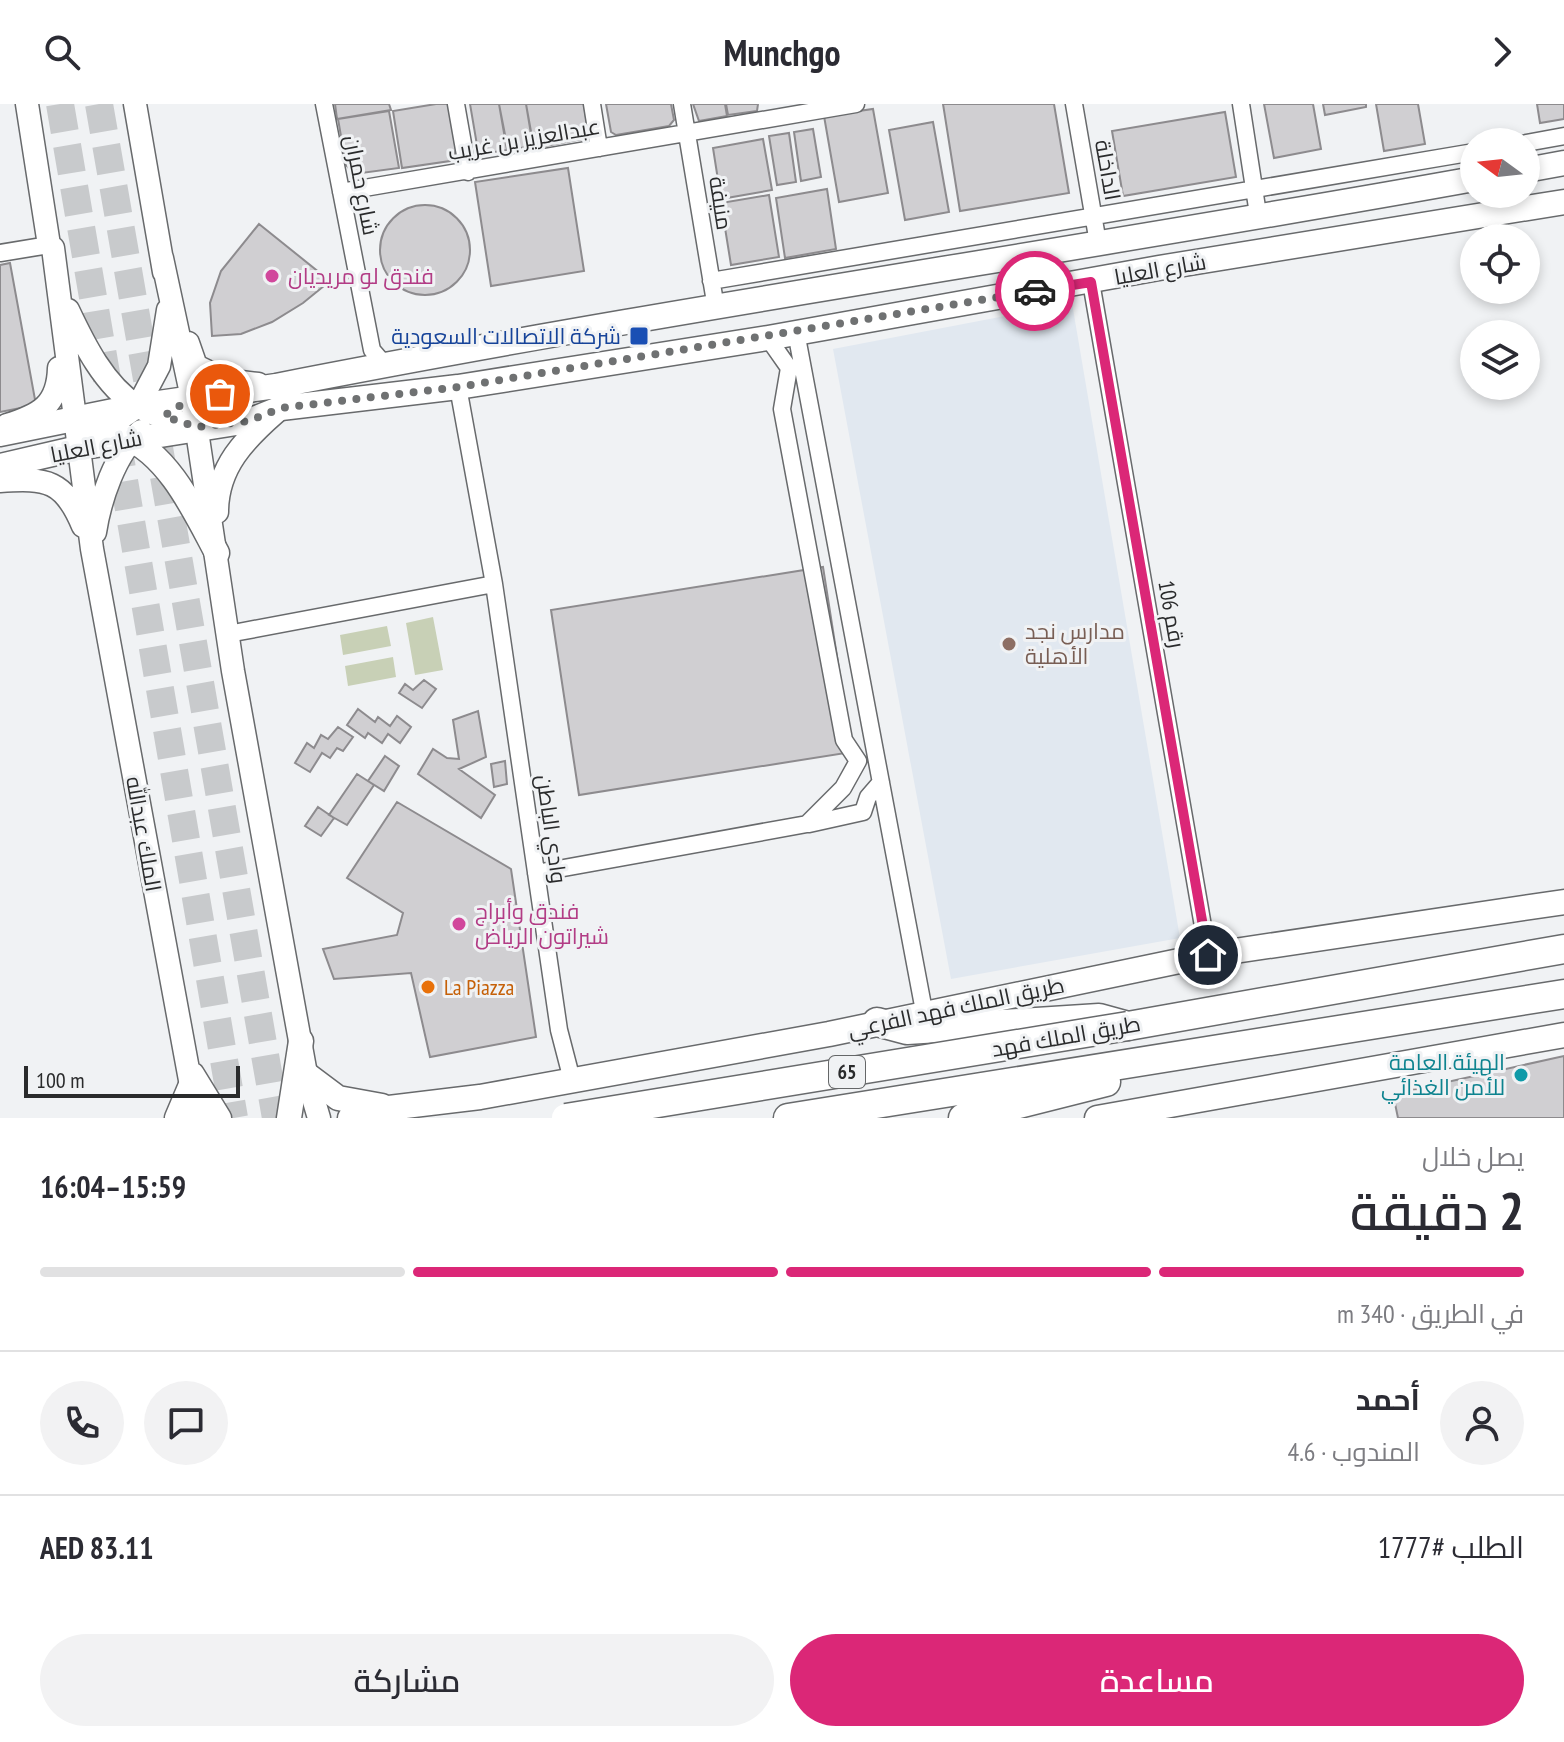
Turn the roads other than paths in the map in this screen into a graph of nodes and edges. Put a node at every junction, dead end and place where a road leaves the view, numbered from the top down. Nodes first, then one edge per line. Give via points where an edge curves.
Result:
1 (27, 104) edge
2 (135, 104) edge
3 (324, 104) edge
4 (456, 104) edge
5 (592, 104) edge
6 (682, 104) edge
7 (856, 104) edge
8 (1074, 104) edge
9 (1241, 104) edge
10 (771, 111) edge
11 (687, 133) junction
12 (1564, 136) edge
13 (1540, 140) edge
14 (599, 148) junction
15 (1460, 155) edge
16 (1564, 163) edge
17 (1540, 167) edge
18 (468, 172) junction
19 (1460, 182) edge
20 (341, 192) junction
21 (1358, 201) junction
22 (1256, 202) junction
23 (1564, 202) edge
24 (1094, 218) junction
25 (1351, 236) junction
26 (1098, 243) junction
27 (49, 245) junction
28 (0, 253) edge
29 (162, 258) junction
30 (711, 281) junction
31 (1091, 282) junction
32 (58, 283) junction
33 (815, 291) junction
34 (716, 308) junction
35 (796, 332) junction
36 (768, 338) junction
37 (385, 365) junction
38 (458, 387) junction
39 (278, 397) junction
40 (192, 398) junction
41 (138, 406) junction
42 (164, 416) junction
43 (75, 420) junction
44 (0, 427) edge
45 (196, 427) junction
46 (104, 428) junction
47 (0, 434) edge
48 (131, 439) junction
49 (78, 448) junction
50 (0, 466) edge
51 (0, 481) edge
52 (92, 549) junction
53 (217, 553) junction
54 (494, 584) junction
55 (228, 634) junction
56 (881, 782) junction
57 (807, 824) junction
58 (536, 873) junction
59 (1564, 902) edge
60 (1564, 949) edge
61 (1208, 955) junction
62 (1561, 996) edge
63 (924, 1011) junction
64 (877, 1022) junction
65 (1128, 1026) junction
66 (1564, 1035) edge
67 (301, 1041) junction
68 (1159, 1057) junction
69 (306, 1074) junction
70 (190, 1076) junction
71 (572, 1080) junction
72 (480, 1097) junction
73 (389, 1108) junction
74 (177, 1118) edge
75 (197, 1118) edge
76 (220, 1118) edge
77 (289, 1118) edge
78 (319, 1118) edge
79 (350, 1118) edge
80 (450, 1118) edge
81 (566, 1118) edge
82 (788, 1118) edge
83 (963, 1118) edge
84 (1097, 1118) edge

1 - 27 main road
2 - 29 main road
3 - 20 street, شارع حمران
4 - 18 street
5 - 14 street
6 - 11 street, منيفة
7 - 10 street, عبدالعزيز بن غريب
8 - 24 street, الداخلة
9 - 22 street
10 - 11 street, عبدالعزيز بن غريب
11 - 14 street, عبدالعزيز بن غريب
11 - 30 street, منيفة
12 - 13 street
14 - 18 street, عبدالعزيز بن غريب
15 - 22 street
16 - 17 main road
18 - 20 street, عبدالعزيز بن غريب
19 - 21 main road, شارع العليا
20 - 37 street, شارع حمران via 372,350
21 - 22 main road, شارع العليا
21 - 25 main road via 1380,203 1382,210 1372,226
22 - 24 street
22 - 26 main road, شارع العليا
23 - 25 main road, شارع العليا
24 - 26 street, الداخلة
24 - 30 street
25 - 31 main road, شارع العليا
26 - 33 main road, شارع العليا
27 - 28 street
27 - 32 main road
29 - 39 main road via 196,366
29 - 40 main road
29 - 41 main road via 168,305 163,345 156,374
30 - 34 street, منيفة
31 - 35 main road, شارع العليا
31 - 61 street, رقم 106
32 - 41 main road via 99,367
32 - 43 main road
32 - 44 main road via 56,395 29,418
33 - 34 main road, شارع العليا
33 - 35 main road via 796,315
34 - 37 main road, شارع العليا
35 - 36 main road, شارع العليا
35 - 56 street
36 - 38 main road, شارع العليا
36 - 57 street via 789,368 782,409 844,740 858,761 843,788
37 - 39 main road, شارع العليا
38 - 39 main road, شارع العليا
38 - 54 street, وادي الباطن
39 - 40 main road, شارع العليا
39 - 45 main road, شارع العليا via 249,421
39 - 53 main road via 233,453 217,505
40 - 41 main road, شارع العليا
40 - 42 main road
40 - 45 main road
41 - 42 main road
41 - 43 main road, شارع العليا
41 - 46 main road
42 - 45 main road
42 - 48 main road
43 - 46 main road
43 - 47 main road, شارع العليا
43 - 49 main road
45 - 48 main road, شارع العليا
45 - 53 main road
46 - 48 main road
46 - 49 main road
48 - 49 main road, شارع العليا
48 - 52 main road via 98,512
48 - 53 main road via 188,498
49 - 50 main road, شارع العليا
49 - 52 main road
51 - 52 main road via 28,479 62,489
52 - 70 main road, الملك عبدالله
53 - 55 main road
54 - 55 street
54 - 58 street, وادي الباطن
55 - 67 main road
56 - 57 street via 863,812
56 - 63 street
57 - 58 street
58 - 71 street, وادي الباطن via 559,1030
59 - 61 main road, طريق الملك فهد الفرعي
60 - 65 highway, طريق الملك فهد / 65
61 - 63 main road, طريق الملك فهد الفرعي
62 - 68 highway, طريق الملك فهد / 65
63 - 64 main road, طريق الملك فهد الفرعي
64 - 65 highway via 907,1030 1099,1018
64 - 71 main road, طريق الملك فهد الفرعي
65 - 81 highway, طريق الملك فهد / 65, bridge
66 - 84 main road
67 - 69 main road
67 - 77 main road
68 - 82 highway, طريق الملك فهد / 65
68 - 83 highway via 1140,1074
69 - 73 main road via 338,1098
69 - 78 main road
70 - 74 main road
70 - 75 main road, الملك عبدالله
70 - 76 main road
71 - 72 main road, طريق الملك فهد الفرعي
72 - 73 main road, طريق الملك فهد الفرعي
72 - 80 main road
73 - 79 main road, طريق الملك فهد الفرعي

